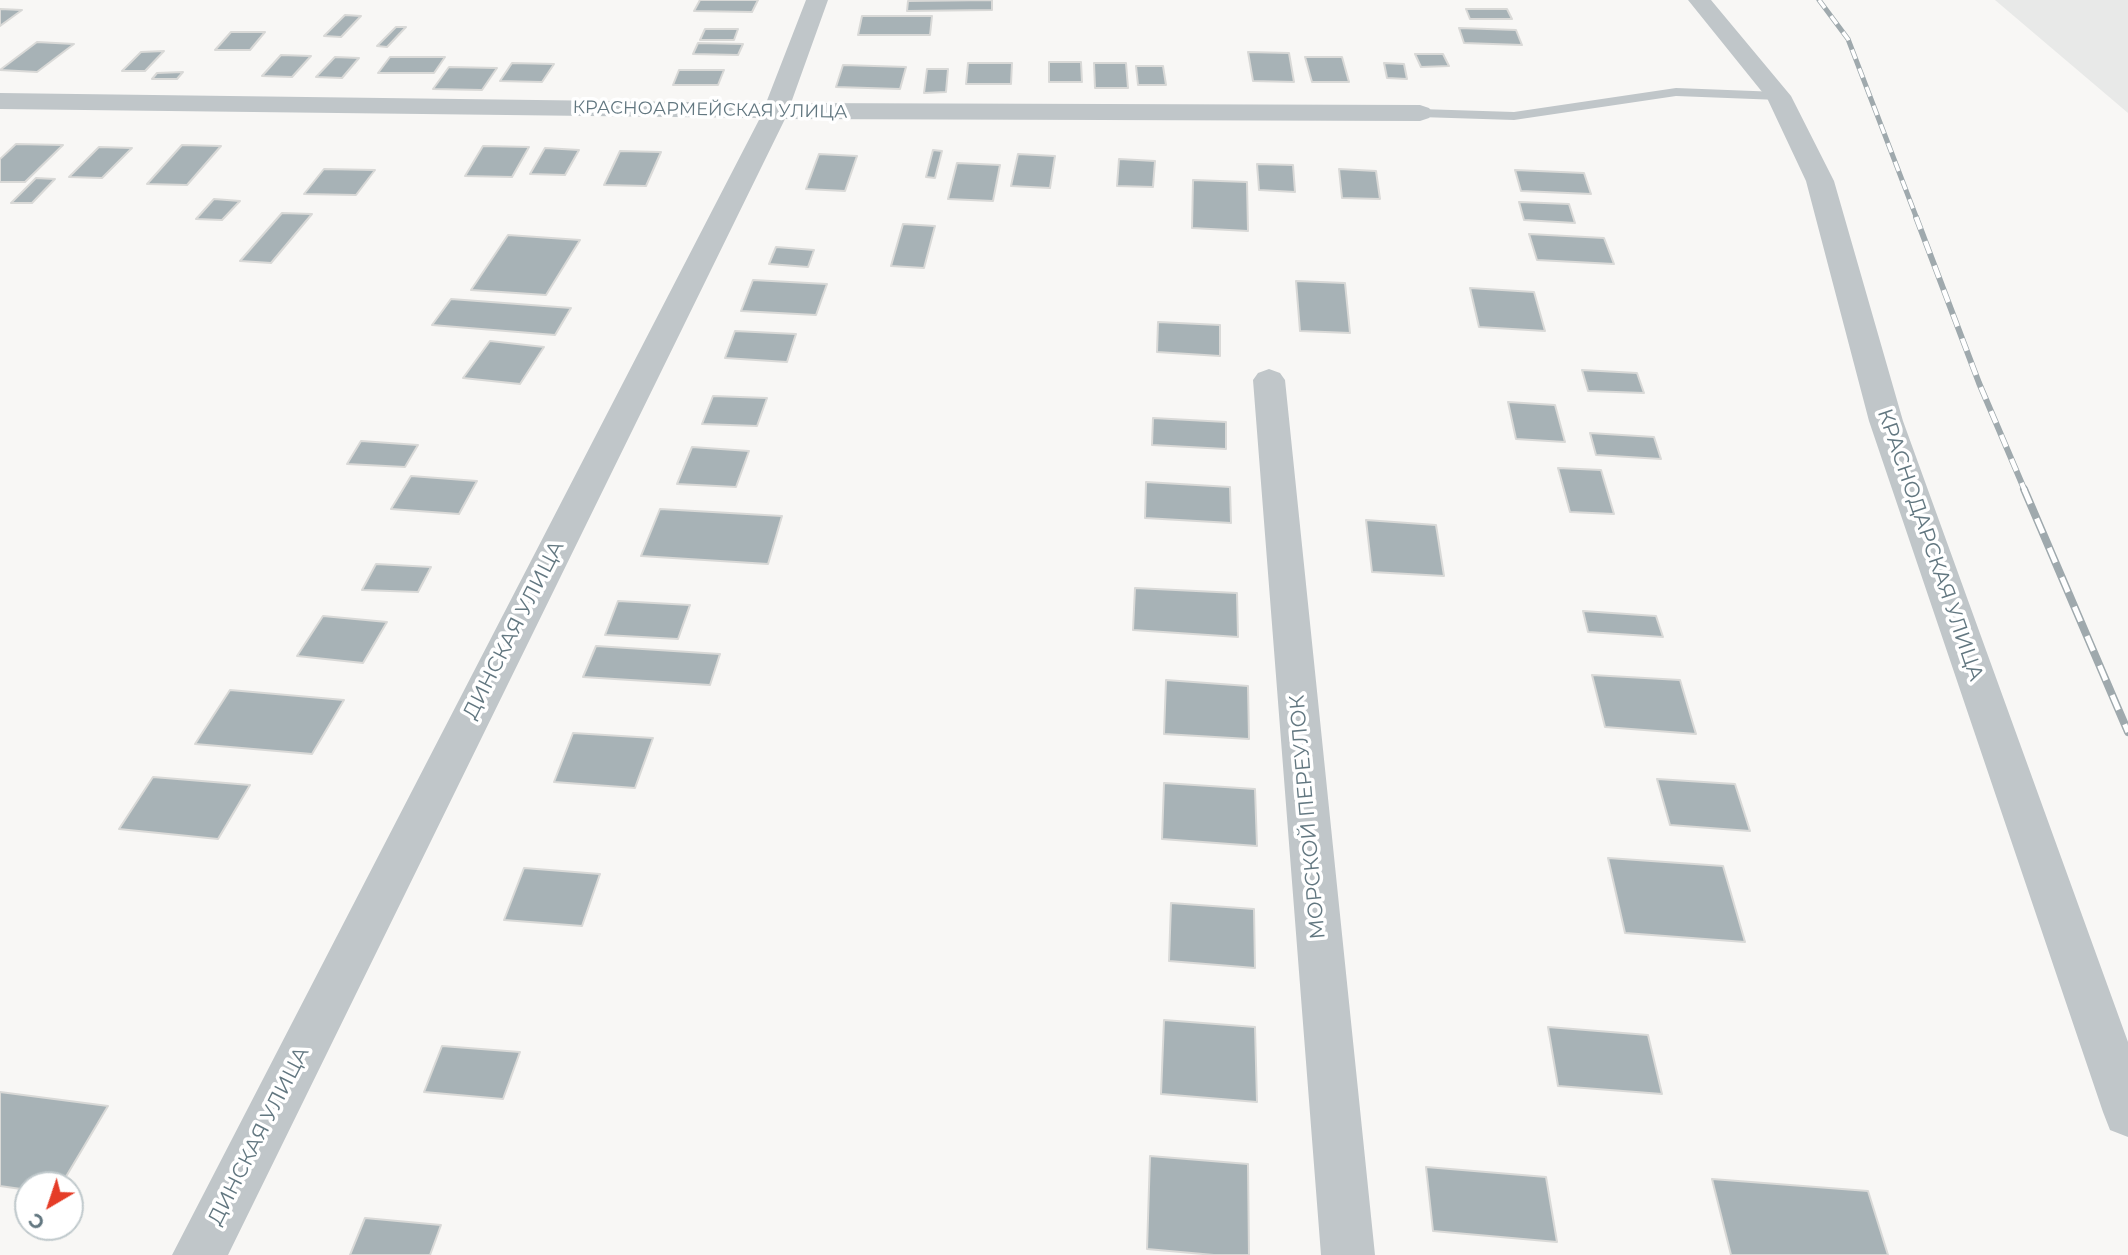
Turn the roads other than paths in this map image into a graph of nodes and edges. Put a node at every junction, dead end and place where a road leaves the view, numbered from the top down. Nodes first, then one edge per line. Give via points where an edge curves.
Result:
1 (817, 0) edge
2 (1699, 0) edge
3 (1779, 96) junction
4 (0, 101) edge
5 (776, 111) junction
6 (1420, 113) joint
7 (1269, 380) dead end
8 (2128, 1112) edge
9 (199, 1255) edge
10 (1348, 1255) edge

1 - 5 street, ДИНСКАЯ УЛИЦА
2 - 3 street, КРАСНОДАРСКАЯ УЛИЦА
3 - 6 lane via 1676,92 1514,116
3 - 8 street, КРАСНОДАРСКАЯ УЛИЦА via 1820,181 1886,421
4 - 5 street, КРАСНОАРМЕЙСКАЯ УЛИЦА
5 - 6 street, КРАСНОАРМЕЙСКАЯ УЛИЦА
5 - 9 street, ДИНСКАЯ УЛИЦА
7 - 10 street, МОРСКОЙ ПЕРЕУЛОК

